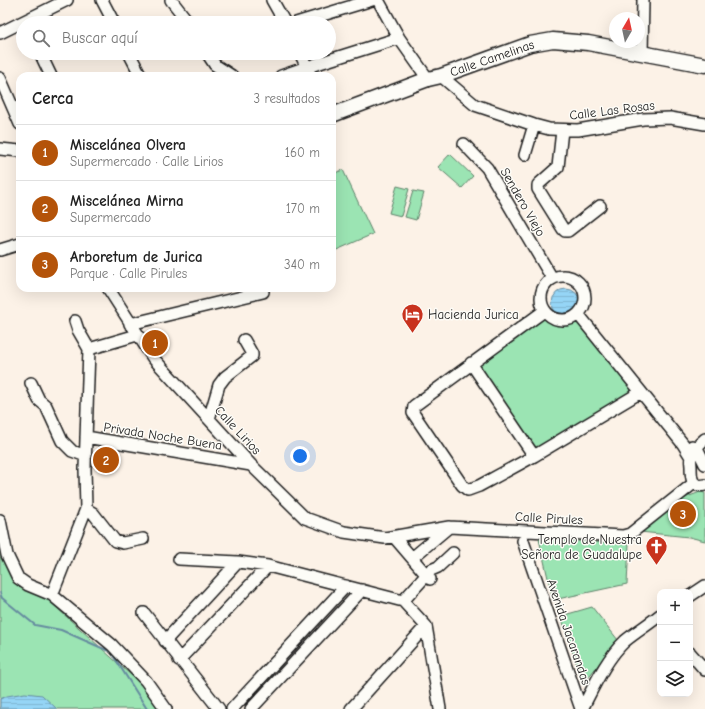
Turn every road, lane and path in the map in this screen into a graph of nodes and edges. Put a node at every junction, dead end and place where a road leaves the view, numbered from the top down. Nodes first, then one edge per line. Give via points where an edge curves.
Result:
1 (67, 0) edge
2 (102, 0) edge
3 (171, 0) edge
4 (272, 0) edge
5 (372, 0) edge
6 (378, 0) edge
7 (643, 0) edge
8 (37, 16) edge
9 (110, 16) edge
10 (184, 16) edge
11 (281, 16) edge
12 (319, 16) edge
13 (16, 26) edge
14 (0, 33) edge
15 (399, 38) junction
16 (642, 54) junction
17 (43, 60) edge
18 (133, 60) edge
19 (212, 60) edge
20 (304, 60) edge
21 (705, 65) edge
22 (309, 71) edge
23 (49, 72) edge
24 (139, 72) edge
25 (226, 72) edge
26 (434, 77) junction
27 (0, 78) edge
28 (16, 108) edge
29 (336, 114) edge
30 (705, 124) edge
31 (534, 125) junction
32 (562, 130) junction
33 (464, 144) dead end
34 (0, 149) edge
35 (16, 151) edge
36 (525, 155) dead end
37 (600, 206) dead end
38 (16, 245) edge
39 (0, 250) edge
40 (552, 278) junction
41 (110, 292) edge
42 (263, 292) dead end
43 (544, 311) junction
44 (578, 314) junction
45 (75, 321) dead end
46 (130, 324) junction
47 (137, 335) junction
48 (244, 340) dead end
49 (89, 349) junction
50 (471, 363) junction
51 (31, 383) dead end
52 (641, 392) junction
53 (209, 419) junction
54 (86, 437) junction
55 (705, 439) edge
56 (694, 453) junction
57 (86, 456) junction
58 (534, 456) junction
59 (705, 464) edge
60 (251, 465) junction
61 (691, 472) junction
62 (694, 483) junction
63 (705, 485) edge
64 (86, 509) junction
65 (0, 520) edge
66 (449, 527) junction
67 (389, 538) junction
68 (143, 539) dead end
69 (523, 541) dead end
70 (453, 553) dead end
71 (415, 557) junction
72 (179, 559) dead end
73 (238, 562) junction
74 (268, 566) junction
75 (432, 573) junction
76 (346, 586) junction
77 (705, 586) edge
78 (362, 590) junction
79 (693, 594) edge
80 (52, 595) junction
81 (405, 603) junction
82 (144, 613) dead end
83 (657, 618) edge
84 (426, 626) junction
85 (165, 641) junction
86 (287, 651) junction
87 (693, 656) edge
88 (179, 660) junction
89 (297, 660) junction
90 (705, 670) edge
91 (166, 709) edge
92 (219, 709) edge
93 (232, 709) edge
94 (251, 709) edge
95 (351, 709) edge
96 (440, 709) edge
97 (581, 709) edge

1 - 8 street
2 - 9 street
3 - 10 street
4 - 11 street
5 - 12 street
6 - 15 street, Calle Las Rosas
7 - 16 street
13 - 14 street
15 - 22 street
15 - 26 street, Calle Las Rosas
16 - 21 main road, Calle Camelinas
16 - 26 main road, Calle Camelinas via 588,43 553,40 530,44
17 - 23 street
18 - 24 street
19 - 25 street
20 - 22 street
26 - 29 main road, Calle Camelinas
26 - 31 street, Calle Las Rosas via 475,105
27 - 28 street
30 - 32 street, Calle Las Rosas via 670,118 643,119 578,130
31 - 32 street, Calle Las Rosas
31 - 36 street
32 - 37 street via 558,167 538,185 538,189 565,231
33 - 40 street, Sendero Viejo via 487,168
34 - 35 street
38 - 39 street
40 - 43 street via 540,293
40 - 44 street via 571,277 582,286 585,303
41 - 46 street, Calle Lirios
42 - 46 street
43 - 44 street via 561,320 573,318
43 - 50 street
44 - 52 street
45 - 49 street
46 - 47 street, Calle Lirios
47 - 49 street
47 - 53 street, Calle Lirios via 153,358
48 - 53 street via 252,356 219,384
49 - 54 street, Privada Noche Buena
50 - 58 street
50 - 58 street via 414,406 413,414 468,490
51 - 57 street via 39,400 46,406 62,441 72,451
52 - 56 street via 683,444
52 - 58 street
53 - 60 street, Calle Lirios
54 - 57 street
54 - 60 street, Privada Noche Buena
55 - 56 street
56 - 59 street
56 - 61 street
57 - 64 street
59 - 61 street via 699,464
60 - 67 street, Calle Lirios via 305,518 344,532
61 - 62 street via 690,476
62 - 63 street via 698,486
62 - 66 street, Calle Pirules via 630,534 623,536
64 - 68 street via 93,513 115,541 123,543
64 - 80 street
65 - 80 street via 7,555 18,578
66 - 67 street, Calle Pirules
66 - 71 street
67 - 71 street
69 - 97 street, Avenida Jacarandas
70 - 75 street
71 - 75 street
72 - 73 street
73 - 74 street
73 - 85 street
74 - 76 street
74 - 88 street
75 - 81 street
76 - 78 street
76 - 86 street
77 - 79 street
78 - 81 street
78 - 89 street
80 - 91 street via 112,645 146,681
81 - 84 street
82 - 85 street
83 - 97 street via 620,647 599,675
84 - 95 street
84 - 96 street
85 - 88 street
86 - 89 street
86 - 93 street
87 - 90 street
88 - 92 street
89 - 94 street

